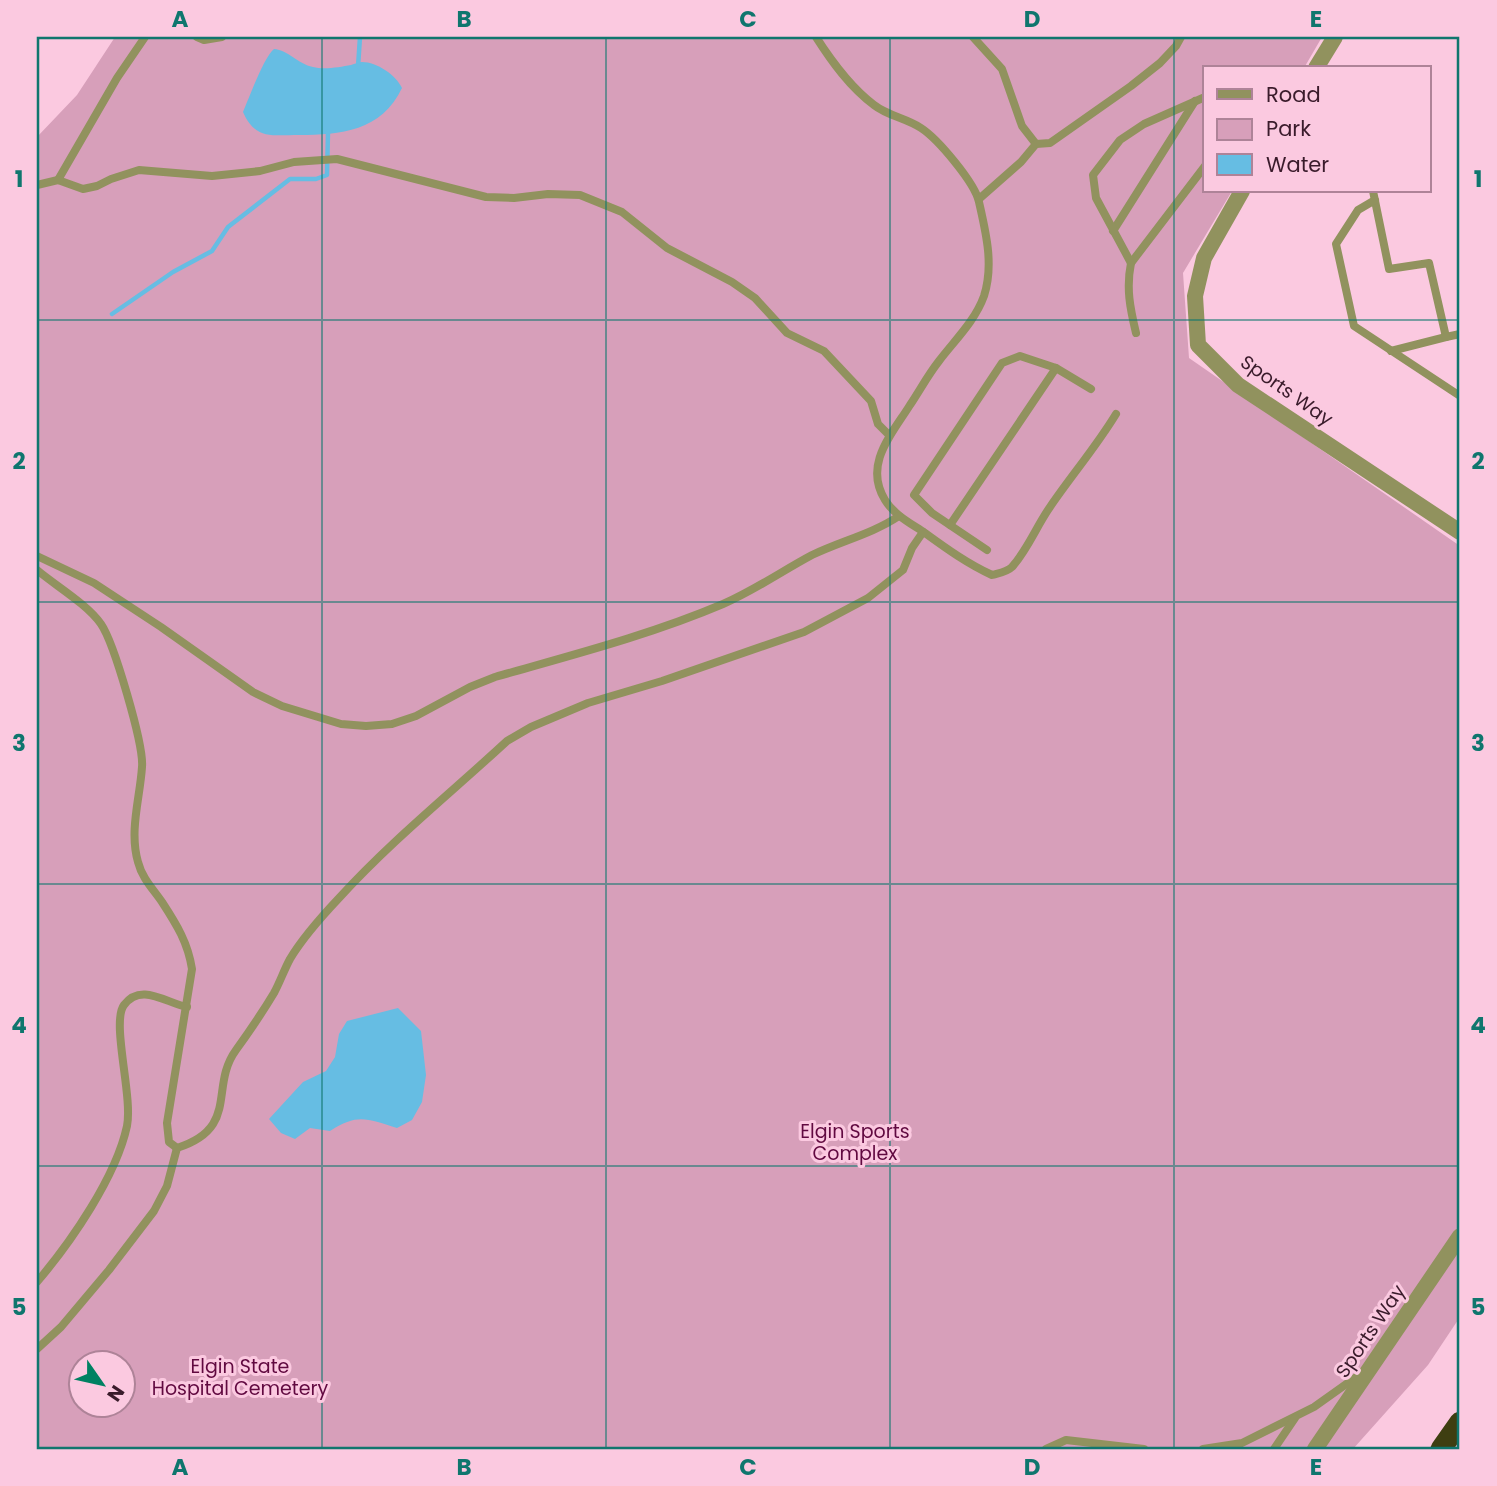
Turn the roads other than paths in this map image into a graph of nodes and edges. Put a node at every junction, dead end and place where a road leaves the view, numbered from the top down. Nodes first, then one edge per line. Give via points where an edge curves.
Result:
1 (145, 37) edge
2 (197, 37) edge
3 (222, 37) edge
4 (816, 37) edge
5 (972, 37) edge
6 (1181, 37) edge
7 (1335, 37) edge
8 (1317, 66) edge
9 (1203, 98) edge
10 (1195, 101) junction
11 (1036, 144) junction
12 (1203, 169) edge
13 (58, 180) junction
14 (38, 188) edge
15 (1241, 192) edge
16 (1374, 195) edge
17 (979, 199) junction
18 (1113, 231) junction
19 (1131, 263) junction
20 (1136, 333) dead end
21 (1460, 334) edge
22 (1446, 337) junction
23 (1391, 351) junction
24 (1056, 368) junction
25 (1091, 388) dead end
26 (1460, 396) edge
27 (1116, 414) dead end
28 (889, 435) junction
29 (899, 516) junction
30 (950, 525) junction
31 (923, 532) junction
32 (1460, 532) edge
33 (987, 550) dead end
34 (37, 556) edge
35 (37, 569) edge
36 (187, 1007) junction
37 (177, 1148) junction
38 (1460, 1236) edge
39 (37, 1282) edge
40 (37, 1349) edge
41 (1370, 1367) junction
42 (1297, 1416) junction
43 (1460, 1422) edge
44 (1079, 1445) edge
45 (1121, 1448) edge
46 (1220, 1448) edge
47 (1046, 1449) edge
48 (1144, 1449) edge
49 (1203, 1449) edge
50 (1274, 1449) edge
51 (1315, 1449) edge
52 (1441, 1449) edge

1 - 13 lane
2 - 3 lane
4 - 17 lane via 847,80 874,106 933,138
5 - 11 lane via 1002,69 1022,126
6 - 11 lane via 1160,63 1131,86 1050,143
7 - 8 street
9 - 10 lane
10 - 18 lane
10 - 18 lane via 1120,140 1093,175 1096,198
11 - 17 lane
12 - 19 lane
13 - 14 lane
13 - 28 lane via 83,188 139,170 212,176 337,159 486,197 580,195 622,212 667,248 755,298 787,333 824,351 871,401 878,425
15 - 32 street, Sports Way via 1204,258 1195,296 1198,345 1238,385
16 - 22 lane via 1389,269 1429,263
16 - 23 lane via 1336,244 1354,326
17 - 28 lane via 989,246 983,297 972,320
18 - 19 lane
19 - 20 lane via 1127,282
21 - 22 lane
22 - 23 lane
23 - 26 lane
24 - 25 lane
24 - 30 lane
24 - 30 lane via 1020,356 1002,363 914,495
27 - 31 lane via 1009,570 992,575
28 - 29 lane via 878,457 877,480 884,500
29 - 31 lane
29 - 34 lane via 698,614 495,677 416,716 366,726 309,715 253,692 94,583
30 - 33 lane
31 - 37 lane via 903,570 868,598 815,626 562,713 508,741 363,874 323,917 291,958 232,1055 216,1119 205,1134
35 - 36 lane via 102,625 113,649 142,764 134,843 138,863 189,946 192,969
36 - 37 lane via 167,1123 169,1142
36 - 39 lane via 146,994 132,996 122,1006 118,1022 127,1080 127,1128 114,1167
37 - 40 lane via 167,1186 153,1211 109,1270
38 - 41 street, Sports Way
41 - 42 lane
41 - 51 street, Sports Way
42 - 46 lane via 1242,1443
42 - 50 lane
43 - 52 highway
44 - 45 lane
44 - 47 lane via 1066,1440
45 - 48 lane
46 - 49 lane

